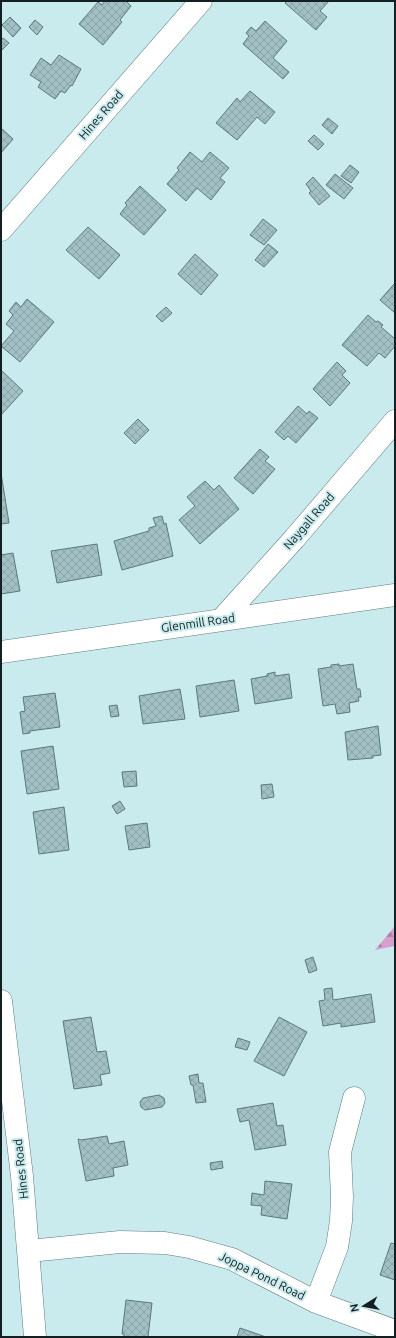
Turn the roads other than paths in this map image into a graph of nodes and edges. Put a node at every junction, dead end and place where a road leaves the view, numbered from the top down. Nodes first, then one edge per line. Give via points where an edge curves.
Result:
1 (201, 1) edge
2 (1, 230) edge
3 (395, 421) edge
4 (395, 595) edge
5 (221, 620) junction
6 (1, 652) edge
7 (1, 1001) edge
8 (354, 1098) dead end
9 (29, 1251) junction
10 (316, 1302) junction
11 (395, 1331) edge
12 (35, 1337) edge

1 - 2 street, Hines Road
3 - 5 street, Naygall Road
4 - 5 street, Glenmill Road
5 - 6 street, Glenmill Road
7 - 9 street, Hines Road via 15,1106
8 - 10 street via 340,1152 342,1197 337,1247
9 - 10 street, Joppa Pond Road via 120,1242 165,1243 208,1251 232,1259
9 - 12 street, Hines Road
10 - 11 street, Joppa Pond Road

